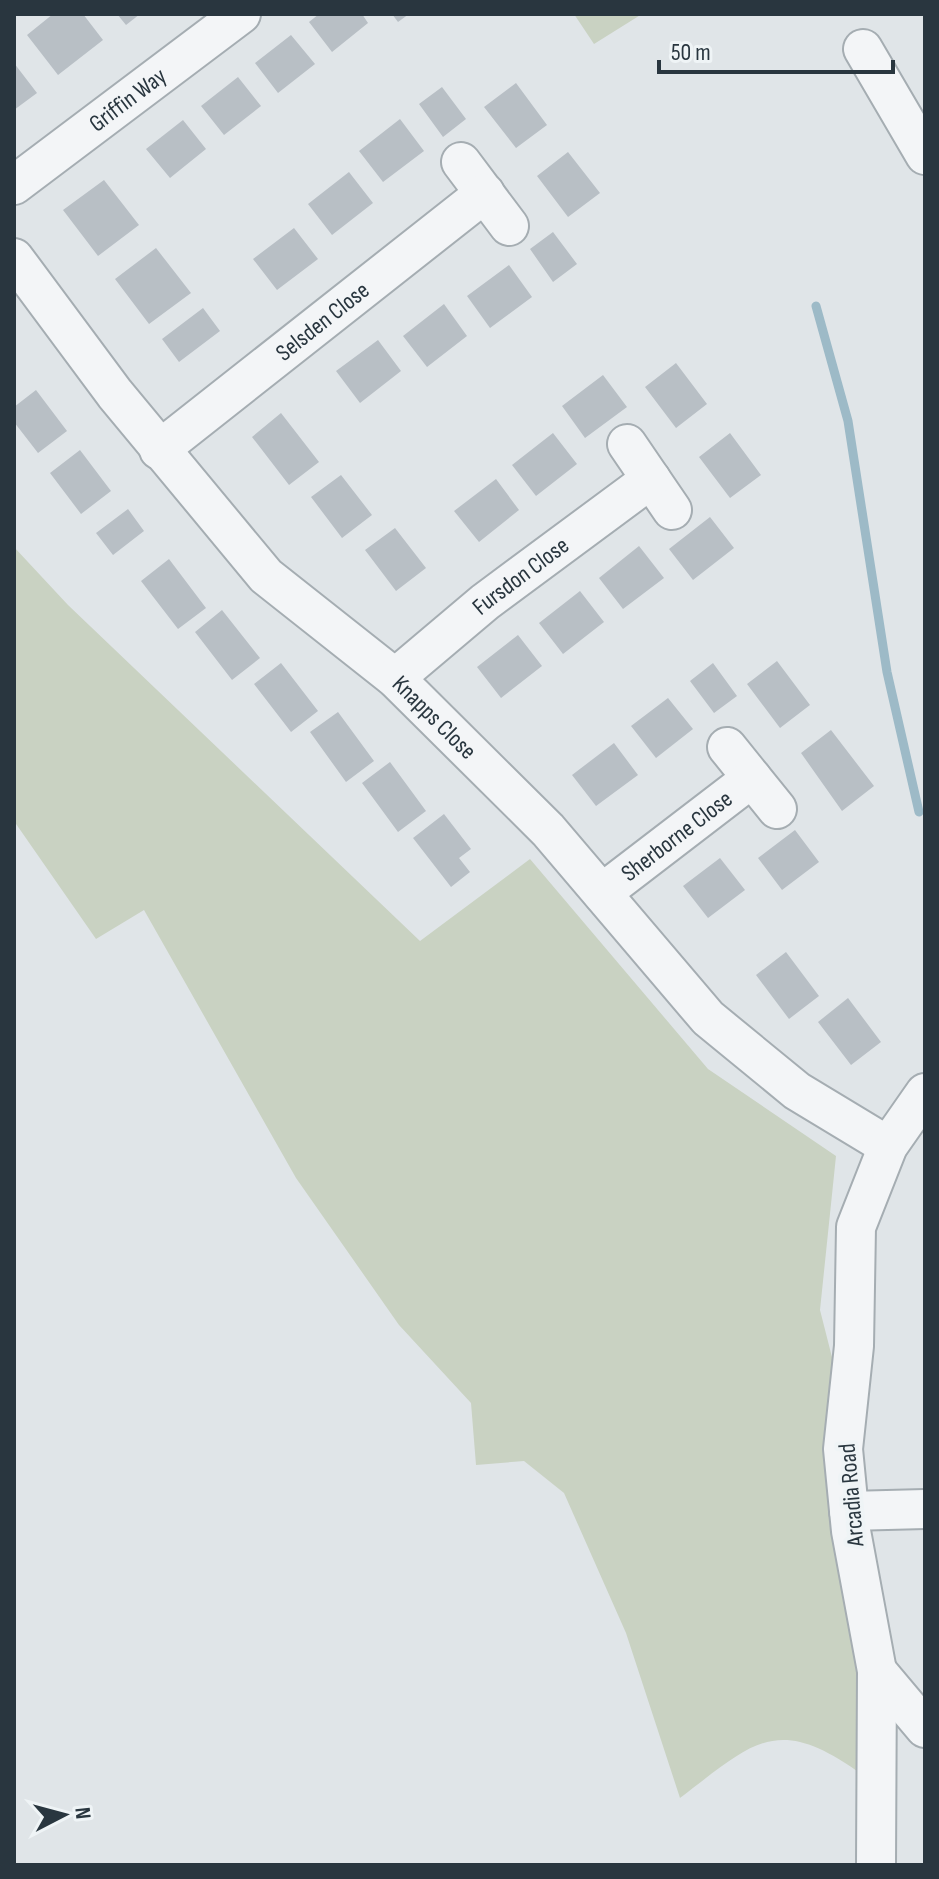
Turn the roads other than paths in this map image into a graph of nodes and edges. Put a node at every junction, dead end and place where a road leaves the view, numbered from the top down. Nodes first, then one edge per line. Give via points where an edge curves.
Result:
1 (241, 14) edge
2 (863, 49) dead end
3 (925, 155) edge
4 (461, 162) dead end
5 (14, 185) edge
6 (485, 193) junction
7 (509, 226) dead end
8 (14, 258) edge
9 (627, 444) dead end
10 (159, 450) junction
11 (651, 479) junction
12 (672, 510) dead end
13 (395, 678) junction
14 (727, 747) dead end
15 (752, 778) junction
16 (777, 809) dead end
17 (602, 893) junction
18 (925, 1093) edge
19 (888, 1146) junction
20 (925, 1509) edge
21 (849, 1511) junction
22 (877, 1671) junction
23 (925, 1728) edge
24 (876, 1865) edge

1 - 5 street, Griffin Way
2 - 3 street
4 - 6 street
6 - 7 street
6 - 10 street, Selsden Close
8 - 10 street, Knapps Close
9 - 11 street
10 - 13 street, Knapps Close via 266,576
11 - 12 street
11 - 13 street, Fursdon Close via 485,602
13 - 17 street, Knapps Close via 548,830
14 - 15 street, Sherborne Close
15 - 16 street, Sherborne Close
15 - 17 street, Sherborne Close
17 - 19 street, Knapps Close via 708,1018 797,1091
18 - 19 street, Arcadia Road
19 - 21 street, Arcadia Road via 856,1227 854,1346 843,1449
20 - 21 street
21 - 22 street, Arcadia Road
22 - 23 street
22 - 24 street, Arcadia Road

